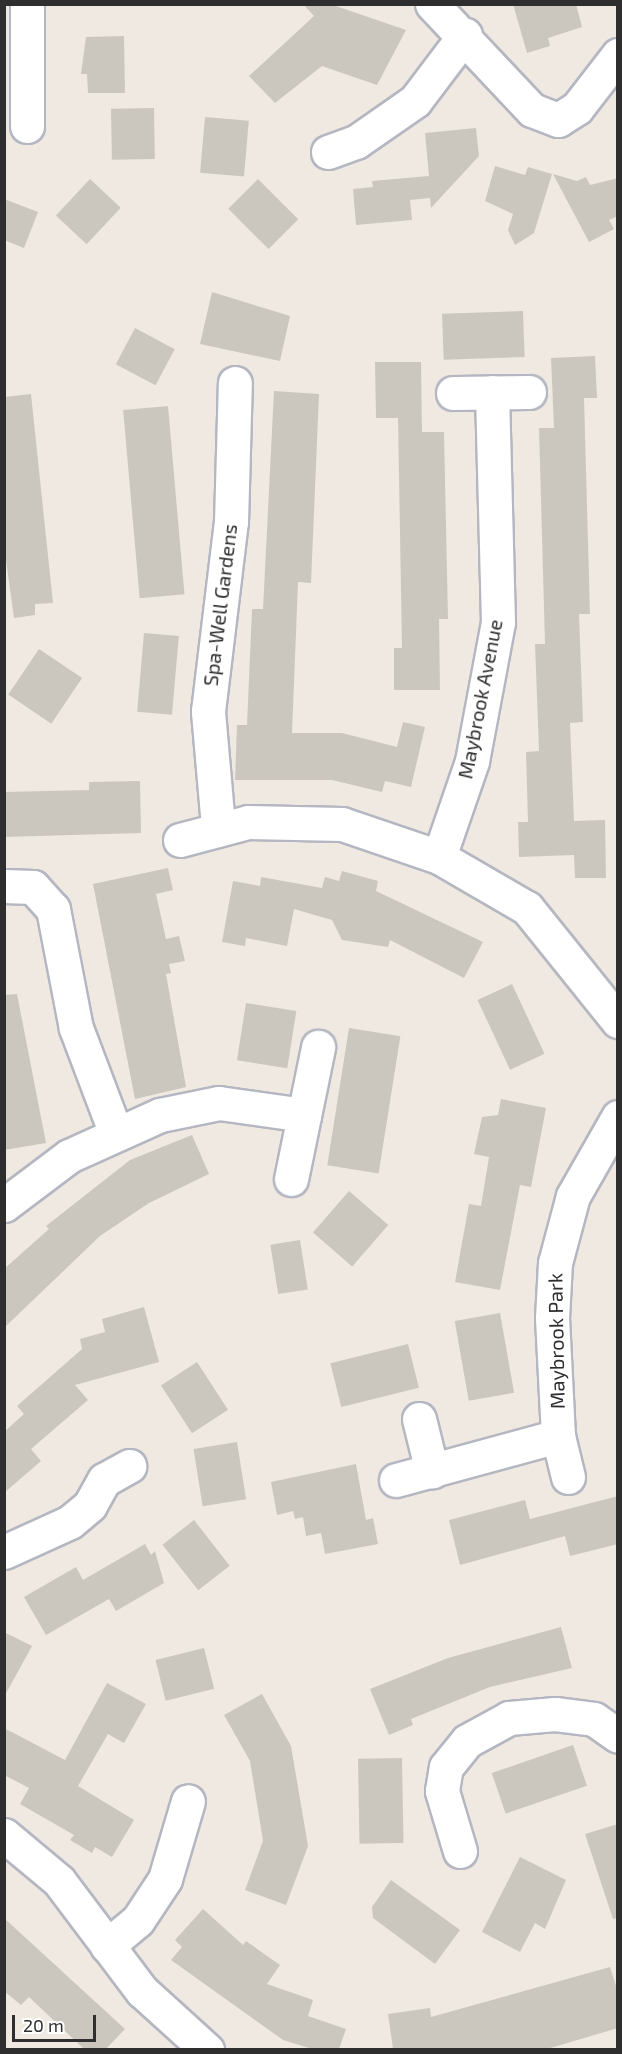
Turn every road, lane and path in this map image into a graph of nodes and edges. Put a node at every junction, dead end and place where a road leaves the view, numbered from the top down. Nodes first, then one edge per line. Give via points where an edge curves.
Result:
1 (27, 4) edge
2 (432, 4) edge
3 (465, 35) junction
4 (618, 55) edge
5 (27, 126) dead end
6 (328, 152) dead end
7 (235, 383) dead end
8 (492, 392) junction
9 (529, 392) dead end
10 (453, 393) dead end
11 (218, 826) junction
12 (180, 840) dead end
13 (439, 857) junction
14 (4, 886) edge
15 (618, 1021) edge
16 (318, 1047) dead end
17 (304, 1115) junction
18 (618, 1118) edge
19 (115, 1131) junction
20 (291, 1179) dead end
21 (4, 1205) edge
22 (419, 1419) dead end
23 (558, 1436) junction
24 (129, 1466) dead end
25 (432, 1471) junction
26 (568, 1477) dead end
27 (396, 1480) dead end
28 (4, 1552) edge
29 (618, 1736) edge
30 (188, 1801) dead end
31 (4, 1835) edge
32 (460, 1851) dead end
33 (107, 1946) junction
34 (168, 2039) edge
35 (207, 2049) edge

1 - 5 street
2 - 3 street
3 - 4 street via 532,110 558,120 577,108
3 - 6 street via 415,101 356,142
7 - 11 street, Spa-Well Gardens via 231,522 208,711
8 - 9 street
8 - 10 street
8 - 13 street, Maybrook Avenue via 498,622 472,761
11 - 12 street
11 - 13 street via 342,824
13 - 15 street via 527,908
14 - 19 street via 33,887 52,909 76,1028
16 - 17 street
17 - 19 street via 219,1103
17 - 20 street
18 - 23 street, Maybrook Park via 573,1196 555,1263 552,1318
19 - 21 street via 69,1156
22 - 25 street
23 - 25 street, Maybrook Park
23 - 26 street, Maybrook Park
24 - 28 street via 104,1480 90,1505 70,1522
25 - 27 street, Maybrook Park
29 - 32 street via 594,1719 555,1714 509,1718 467,1741 446,1767 442,1791
30 - 33 street via 165,1879 138,1920
31 - 33 street via 59,1881
33 - 34 street
34 - 35 street

